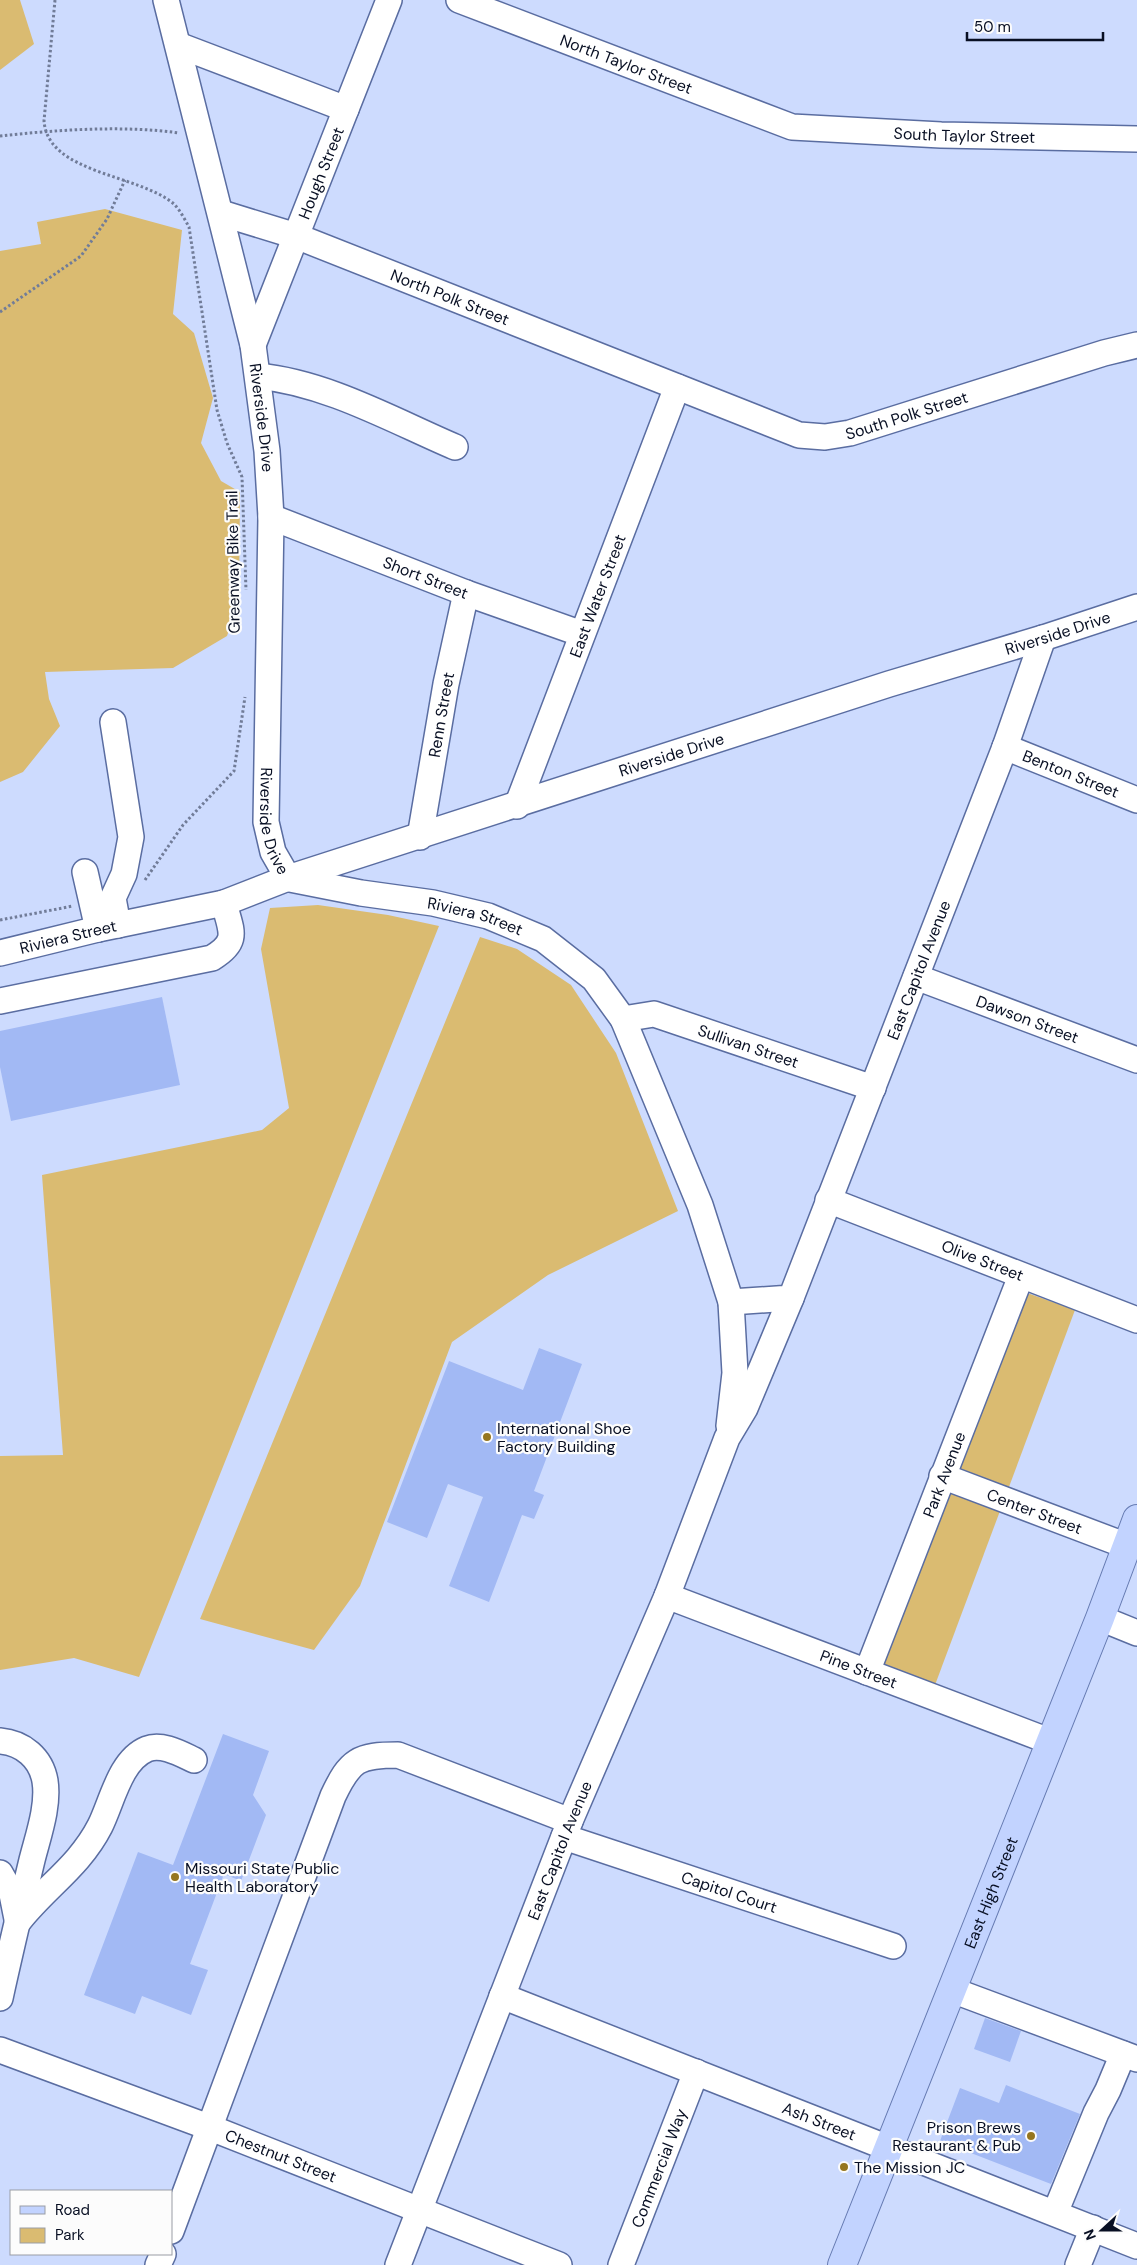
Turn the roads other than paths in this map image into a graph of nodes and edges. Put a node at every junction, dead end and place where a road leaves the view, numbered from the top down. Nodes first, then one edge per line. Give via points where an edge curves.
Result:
1 (166, 0) edge
2 (390, 0) edge
3 (460, 0) edge
4 (178, 45) junction
5 (346, 109) junction
6 (792, 127) joint
7 (1137, 139) edge
8 (221, 213) junction
9 (296, 236) junction
10 (253, 345) junction
11 (1137, 345) edge
12 (258, 376) junction
13 (677, 387) junction
14 (455, 447) dead end
15 (271, 518) junction
16 (466, 593) junction
17 (1137, 608) edge
18 (582, 634) junction
19 (1043, 638) junction
20 (113, 722) dead end
21 (1005, 747) junction
22 (1137, 800) edge
23 (518, 806) junction
24 (420, 837) junction
25 (85, 872) dead end
26 (288, 878) junction
27 (224, 903) junction
28 (108, 927) junction
29 (0, 953) edge
30 (916, 977) junction
31 (0, 1001) edge
32 (623, 1019) junction
33 (1137, 1060) edge
34 (873, 1088) junction
35 (828, 1200) junction
36 (1021, 1276) junction
37 (791, 1298) junction
38 (731, 1302) junction
39 (1137, 1320) edge
40 (727, 1438) junction
41 (942, 1476) junction
42 (1137, 1519) edge
43 (1126, 1546) junction
44 (667, 1596) junction
45 (1100, 1618) junction
46 (1137, 1633) edge
47 (867, 1672) junction
48 (1049, 1741) junction
49 (0, 1742) edge
50 (194, 1760) dead end
51 (567, 1829) junction
52 (0, 1873) edge
53 (18, 1922) junction
54 (893, 1946) dead end
55 (952, 1990) junction
56 (502, 1996) junction
57 (0, 1998) edge
58 (0, 2050) edge
59 (1130, 2057) edge
60 (696, 2072) junction
61 (211, 2128) junction
62 (888, 2148) junction
63 (419, 2210) junction
64 (1055, 2213) junction
65 (172, 2228) edge
66 (1093, 2228) junction
67 (1137, 2246) edge
68 (398, 2265) edge
69 (559, 2265) edge
70 (621, 2265) edge
71 (842, 2265) edge
72 (1078, 2265) edge

1 - 4 street, Riverside Drive
2 - 5 street, Hough Street
3 - 6 street, North Taylor Street
4 - 5 street
4 - 8 street, Riverside Drive
5 - 9 street, Hough Street
6 - 7 street, South Taylor Street via 941,135
8 - 9 street, North Polk Street
8 - 10 street, Riverside Drive
9 - 10 street, Hough Street
9 - 13 street, North Polk Street
10 - 12 street, Riverside Drive
11 - 13 street, South Polk Street via 850,434 825,438 799,434
12 - 14 street via 283,378 335,396
12 - 15 street, Riverside Drive via 268,451
13 - 18 street, East Water Street
15 - 16 street, Short Street
15 - 26 street, Riverside Drive via 266,822 273,852
16 - 18 street, Short Street
16 - 24 street, Renn Street via 446,684
17 - 19 street, Riverside Drive
18 - 23 street, East Water Street
19 - 21 street, East Capitol Avenue
19 - 23 street, Riverside Drive via 889,684
20 - 28 street via 131,837
21 - 22 street, Benton Street
21 - 30 street, East Capitol Avenue
23 - 24 street, Riverside Drive
24 - 26 street, Riverside Drive
25 - 28 street via 92,903
26 - 27 street, Riviera Street
26 - 32 street, Riviera Street via 433,903 488,916 543,939 594,979
27 - 28 street, Riviera Street
27 - 31 street via 232,936 227,949 212,958
28 - 29 street, Riviera Street
30 - 33 street, Dawson Street
30 - 34 street, East Capitol Avenue
32 - 34 street, Sullivan Street via 654,1014
32 - 38 street, Riviera Street via 700,1205
34 - 35 street, East Capitol Avenue
35 - 36 street, Olive Street
35 - 37 street, East Capitol Avenue
36 - 39 street, Olive Street
36 - 41 street, Park Avenue
37 - 38 street
37 - 40 street, East Capitol Avenue via 745,1408
38 - 40 street, East Capitol Avenue via 735,1373
40 - 44 street, East Capitol Avenue
41 - 43 street, Center Street
41 - 47 street, Park Avenue
42 - 43 main road, East High Street
43 - 45 main road, East High Street
44 - 47 street, Pine Street
44 - 51 street, East Capitol Avenue
45 - 46 street
45 - 48 main road, East High Street
47 - 48 street, Pine Street
48 - 55 main road, East High Street
49 - 53 street via 16,1744 31,1754 41,1769 46,1789
50 - 53 street via 167,1748 148,1748 134,1756 121,1775 103,1821 82,1856
51 - 54 street, Capitol Court
51 - 56 street, East Capitol Avenue
51 - 61 street, Capitol Court via 398,1756 375,1755 355,1762 342,1777 333,1796
52 - 53 street via 12,1894
53 - 57 street
55 - 59 street
55 - 62 main road, East High Street
56 - 60 street, Ash Street
56 - 63 street, East Capitol Avenue
58 - 61 street, Chestnut Street
59 - 64 street via 1096,2113
60 - 62 street, Ash Street
60 - 70 street, Commercial Way
61 - 63 street, Chestnut Street
61 - 65 street, Capitol Court
62 - 64 street, Ash Street
62 - 71 main road, East High Street
63 - 68 street, East Capitol Avenue
63 - 69 street, Chestnut Street
64 - 66 street, Ash Street
66 - 67 street, Ash Street
66 - 72 street

